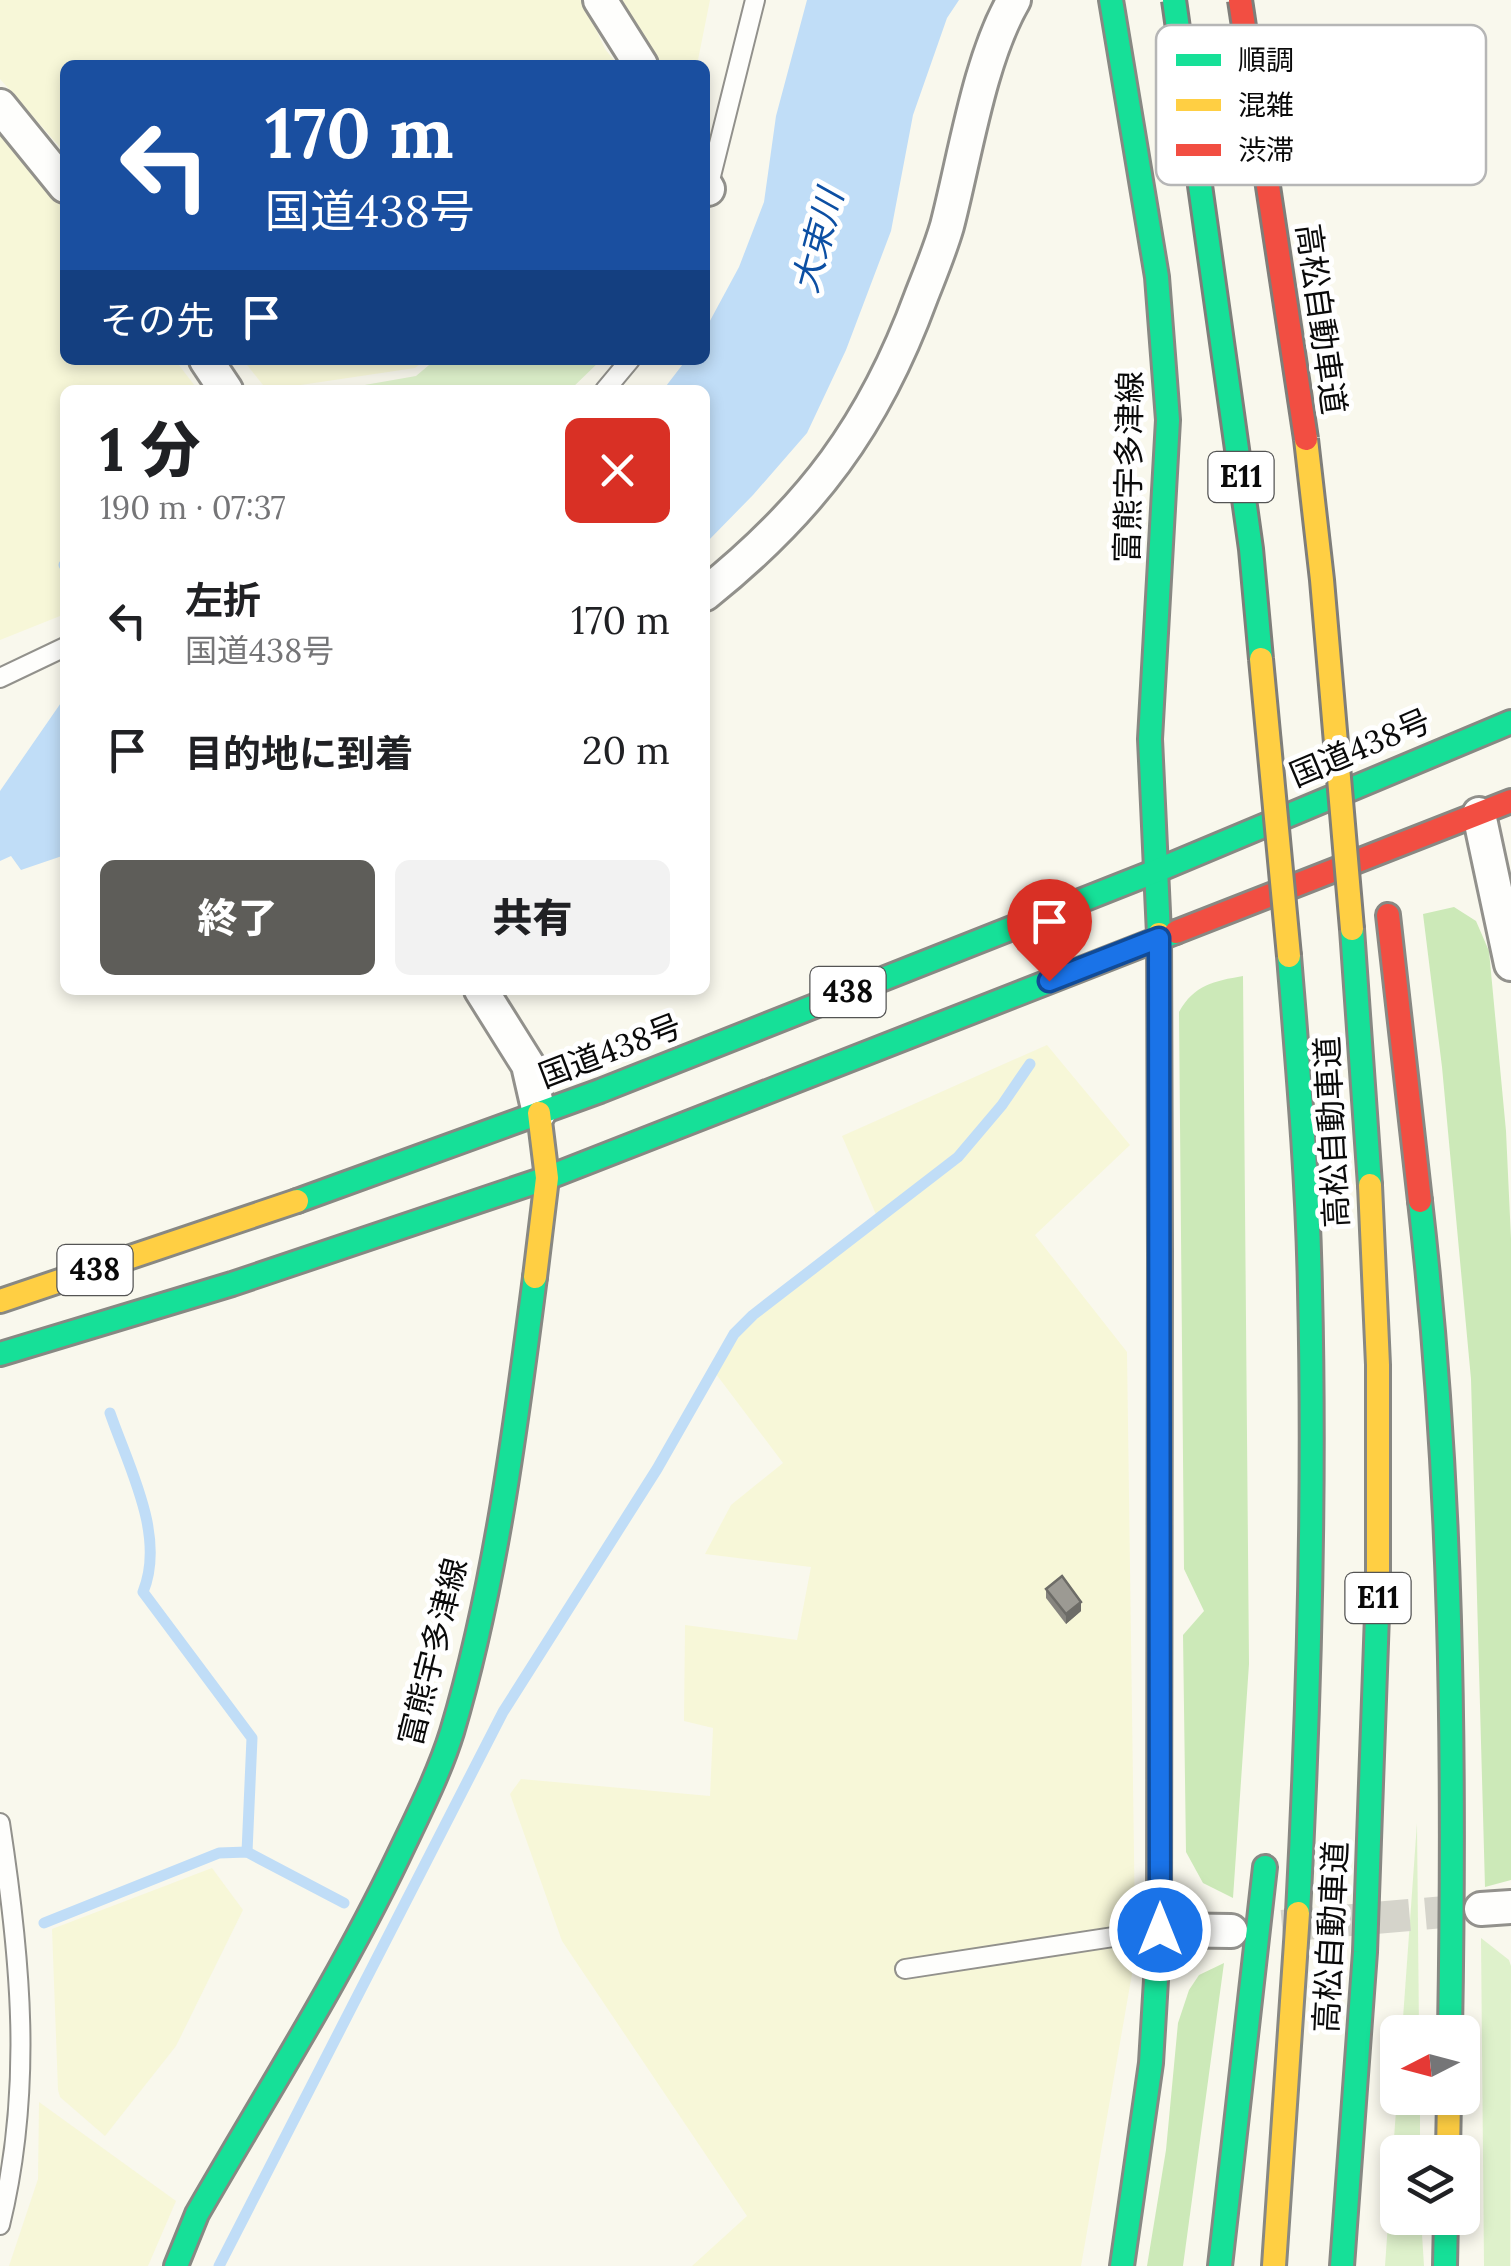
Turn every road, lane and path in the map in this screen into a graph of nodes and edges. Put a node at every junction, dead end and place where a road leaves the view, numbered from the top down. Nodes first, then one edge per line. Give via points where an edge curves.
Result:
1 (600, 0) edge
2 (755, 0) edge
3 (1014, 0) edge
4 (1112, 0) edge
5 (1174, 0) edge
6 (1240, 0) edge
7 (1178, 25) edge
8 (1244, 25) edge
9 (638, 60) edge
10 (0, 106) edge
11 (710, 174) edge
12 (60, 180) edge
13 (1200, 185) edge
14 (1269, 185) edge
15 (626, 365) edge
16 (609, 385) edge
17 (1300, 385) junction
18 (1345, 575) dead end
19 (710, 590) edge
20 (60, 649) edge
21 (0, 678) edge
22 (1511, 722) edge
23 (1370, 764) dead end
24 (1511, 801) edge
25 (1479, 814) junction
26 (1156, 871) junction
27 (1159, 938) junction
28 (1511, 964) edge
29 (484, 995) edge
30 (539, 1113) junction
31 (547, 1178) junction
32 (0, 1301) edge
33 (0, 1354) edge
34 (1310, 1524) junction
35 (1286, 1654) dead end
36 (0, 1824) edge
37 (1267, 1840) dead end
38 (1160, 1930) junction
39 (1230, 1931) dead end
40 (905, 1968) dead end
41 (1450, 2015) edge
42 (0, 2225) edge
43 (1446, 2235) edge
44 (176, 2266) edge
45 (1122, 2266) edge
46 (1220, 2266) edge
47 (1274, 2266) edge
48 (1342, 2266) edge
49 (1445, 2266) edge

1 - 9 street
2 - 11 lane
3 - 19 street via 987,68 945,232 877,400 828,474
4 - 26 main road, 富熊宇多津線 via 1157,278 1168,420 1150,739
5 - 7 main road, 高松自動車道 / E11, bridge
6 - 8 main road, 高松自動車道 / E11, bridge
10 - 12 street
13 - 34 main road, 高松自動車道 / E11, bridge via 1251,549 1289,956 1310,1289
14 - 17 main road, 高松自動車道 / E11, bridge
15 - 16 lane
17 - 18 main road, bridge
17 - 48 main road, 高松自動車道 / E11, bridge via 1352,929 1379,1423 1378,1689
20 - 21 lane
22 - 26 main road, 国道438号 / 438
23 - 41 main road via 1424,1234 1443,1488 1454,1802
24 - 25 main road, 438
25 - 27 main road, 438
25 - 28 street
26 - 27 main road, 富熊宇多津線
26 - 30 main road, 国道438号 / 438
27 - 31 main road, 438
27 - 38 main road, 富熊宇多津線
29 - 30 street via 528,1065
30 - 31 main road, 富熊宇多津線
30 - 32 main road, 国道438号 / 438
31 - 33 main road, 438
31 - 44 main road, 富熊宇多津線 via 518,1412 451,1734 371,1912 197,2214
34 - 35 main road
34 - 47 main road, 高松自動車道 / E11 via 1295,1985
36 - 42 lane via 23,2057
37 - 46 main road
38 - 39 street
38 - 40 lane
38 - 45 main road, 富熊宇多津線 via 1151,2063
43 - 49 main road

